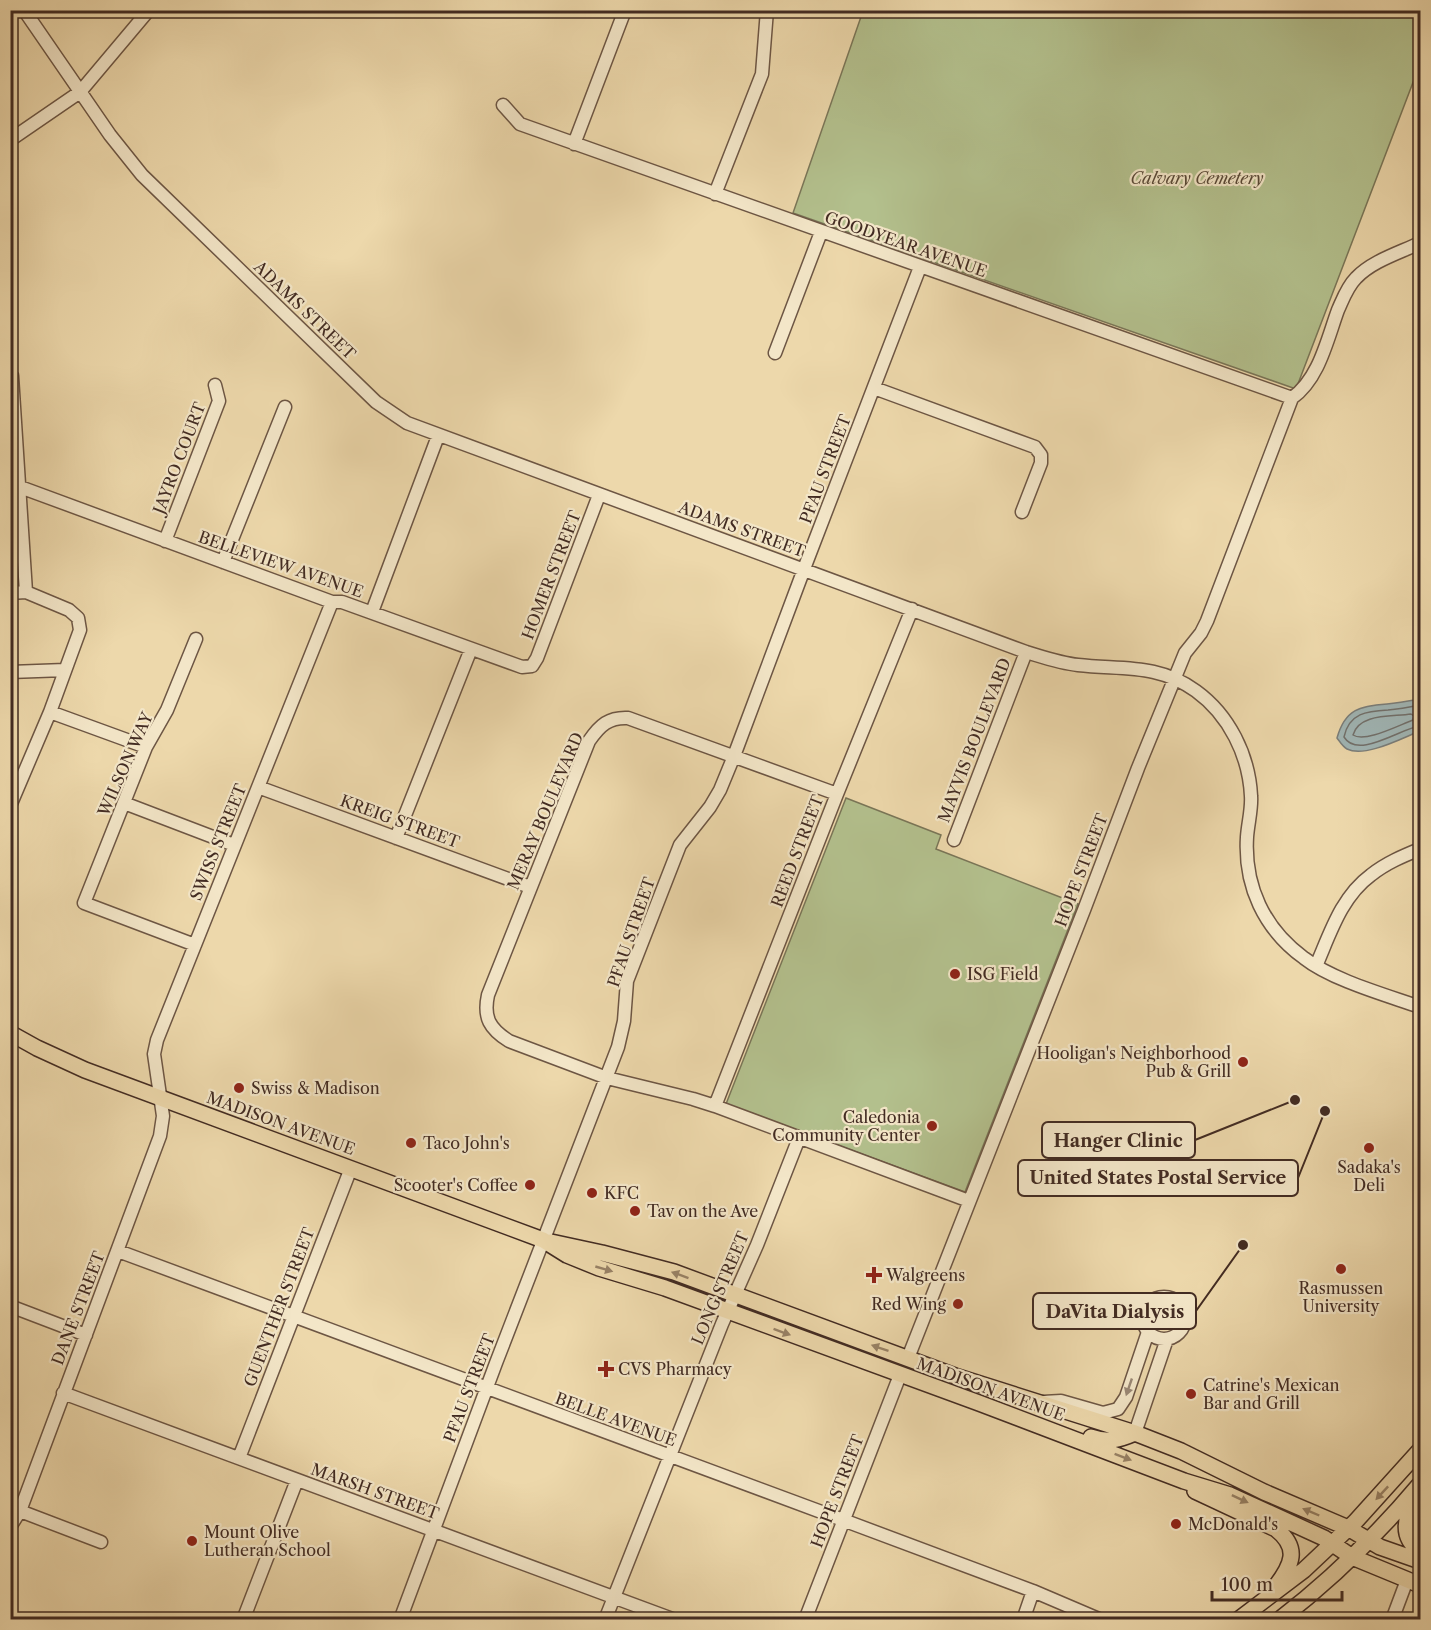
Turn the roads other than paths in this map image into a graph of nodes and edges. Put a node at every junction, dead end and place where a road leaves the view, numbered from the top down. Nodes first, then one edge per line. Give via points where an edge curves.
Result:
1 (24, 10) edge
2 (149, 10) edge
3 (625, 10) edge
4 (767, 10) edge
5 (80, 92) junction
6 (503, 105) dead end
7 (10, 140) edge
8 (574, 144) junction
9 (716, 194) junction
10 (821, 232) junction
11 (1420, 243) edge
12 (920, 267) junction
13 (775, 352) dead end
14 (12, 375) edge
15 (215, 385) dead end
16 (874, 388) junction
17 (1292, 398) junction
18 (285, 407) dead end
19 (438, 436) junction
20 (20, 487) junction
21 (599, 495) junction
22 (1022, 512) dead end
23 (165, 541) junction
24 (224, 562) junction
25 (804, 569) junction
26 (26, 592) junction
27 (10, 593) edge
28 (332, 602) junction
29 (912, 609) junction
30 (372, 612) junction
31 (196, 639) dead end
32 (471, 649) junction
33 (1026, 652) junction
34 (532, 666) joint
35 (65, 670) junction
36 (10, 672) edge
37 (1175, 679) junction
38 (50, 712) junction
39 (146, 747) junction
40 (734, 756) junction
41 (258, 786) junction
42 (837, 794) junction
43 (124, 803) junction
44 (10, 806) edge
45 (396, 837) junction
46 (954, 840) dead end
47 (234, 845) junction
48 (1420, 849) edge
49 (530, 887) junction
50 (195, 945) junction
51 (1316, 966) junction
52 (1420, 1007) edge
53 (10, 1033) edge
54 (607, 1078) junction
55 (160, 1097) junction
56 (715, 1106) junction
57 (799, 1138) junction
58 (351, 1168) junction
59 (969, 1201) junction
60 (543, 1240) junction
61 (118, 1251) junction
62 (735, 1296) junction
63 (10, 1306) edge
64 (727, 1311) junction
65 (294, 1316) junction
66 (1148, 1332) junction
67 (86, 1335) junction
68 (1167, 1339) junction
69 (908, 1358) junction
70 (900, 1375) junction
71 (486, 1389) junction
72 (1000, 1390) junction
73 (63, 1393) junction
74 (1043, 1402) junction
75 (979, 1403) junction
76 (1135, 1433) junction
77 (1420, 1449) edge
78 (669, 1456) junction
79 (239, 1458) junction
80 (297, 1480) junction
81 (1184, 1481) junction
82 (1420, 1484) edge
83 (1420, 1490) edge
84 (20, 1511) junction
85 (843, 1520) junction
86 (10, 1527) edge
87 (1348, 1528) junction
88 (434, 1530) junction
89 (1368, 1541) junction
90 (101, 1542) dead end
91 (1332, 1543) junction
92 (1420, 1551) edge
93 (1352, 1557) junction
94 (1420, 1561) edge
95 (1414, 1582) edge
96 (1033, 1592) junction
97 (614, 1597) junction
98 (1267, 1599) junction
99 (248, 1618) edge
100 (400, 1620) edge
101 (606, 1620) edge
102 (675, 1620) edge
103 (804, 1620) edge
104 (1023, 1620) edge
105 (1101, 1620) edge
106 (1238, 1620) edge
107 (1279, 1620) edge
108 (1392, 1620) edge

1 - 5 street, ADAMS STREET
2 - 5 street
3 - 8 street
4 - 9 street via 762,74
5 - 7 street
5 - 19 street, ADAMS STREET via 142,175 376,402 407,423
6 - 8 street, GOODYEAR AVENUE via 520,124
8 - 9 street, GOODYEAR AVENUE
9 - 10 street, GOODYEAR AVENUE
10 - 12 street, GOODYEAR AVENUE
10 - 13 street
11 - 17 street via 1364,270 1354,280 1316,370 1304,390
12 - 16 street, PFAU STREET
12 - 17 street, GOODYEAR AVENUE
14 - 20 street
15 - 23 street, JAYRO COURT via 219,401
16 - 22 street via 1035,447 1041,464
16 - 25 street, PFAU STREET
17 - 37 street, HOPE STREET via 1207,621 1185,653
18 - 24 street
19 - 21 street, ADAMS STREET
19 - 30 street
20 - 23 street, BELLEVIEW AVENUE
20 - 26 street
21 - 25 street, ADAMS STREET
21 - 34 street, HOMER STREET
23 - 24 street, BELLEVIEW AVENUE
24 - 28 street, BELLEVIEW AVENUE
25 - 29 street, ADAMS STREET
25 - 40 street, PFAU STREET
26 - 27 street
26 - 35 street via 69,610 78,618 80,630
28 - 30 street, BELLEVIEW AVENUE
28 - 41 street, SWISS STREET
29 - 33 street, ADAMS STREET
29 - 42 street, REED STREET
30 - 32 street, BELLEVIEW AVENUE
31 - 39 street, WILSON WAY via 167,710
32 - 34 street, BELLEVIEW AVENUE via 522,667
32 - 45 street
33 - 37 street, ADAMS STREET via 1078,665 1138,669
33 - 46 street, MAYVIS BOULEVARD
35 - 36 street
35 - 38 street
37 - 51 street, ADAMS STREET via 1196,691 1217,711 1244,755 1250,777 1247,839 1254,893 1263,915 1285,943
37 - 59 street, HOPE STREET
38 - 39 street
38 - 44 street
39 - 43 street, WILSON WAY
40 - 42 street, MERAY BOULEVARD
40 - 49 street, MERAY BOULEVARD via 628,718 614,718 589,741
40 - 54 street, PFAU STREET via 710,807 680,845 627,981 624,1021
41 - 45 street, KREIG STREET
41 - 47 street, SWISS STREET
42 - 56 street, REED STREET
43 - 47 street
43 - 50 street, WILSON WAY via 84,903
45 - 49 street, KREIG STREET
47 - 50 street, SWISS STREET
48 - 51 street via 1369,876 1351,894
49 - 54 street, MERAY BOULEVARD via 488,995 485,1007 489,1022 496,1033 509,1041
50 - 55 street, SWISS STREET via 157,1040 154,1054
51 - 52 street, ADAMS STREET
53 - 55 main road, MADISON AVENUE via 60,1059
54 - 56 street, MERAY BOULEVARD
54 - 60 street, PFAU STREET
55 - 58 main road, MADISON AVENUE
55 - 61 street, DANE STREET via 160,1136
56 - 57 street, MERAY BOULEVARD
57 - 59 street, MERAY BOULEVARD
57 - 62 street, LONG STREET
58 - 60 main road, MADISON AVENUE
58 - 65 street, GUENTHER STREET
59 - 69 street, HOPE STREET
62 -> 60 main road, MADISON AVENUE via 645,1264
60 -> 64 main road, MADISON AVENUE via 599,1268
60 - 71 street, PFAU STREET
61 - 65 street, BELLE AVENUE
61 - 67 street, DANE STREET
62 - 64 street, LONG STREET
69 -> 62 main road, MADISON AVENUE
63 - 67 street
64 -> 70 main road, MADISON AVENUE
64 - 78 street, LONG STREET
65 - 71 street, BELLE AVENUE
65 - 79 street, GUENTHER STREET
66 - 68 street
66 - 68 street via 1143,1316 1148,1305 1158,1298 1171,1298 1181,1306 1185,1318 1182,1330
66 -> 74 street via 1126,1397 1118,1409 1103,1413 1062,1401
67 - 73 street, DANE STREET
68 - 76 street
69 - 72 main road, MADISON AVENUE
70 - 72 main road via 912,1371
70 - 75 main road, MADISON AVENUE
70 - 85 street, HOPE STREET
71 - 78 street, BELLE AVENUE
71 - 88 street, PFAU STREET
72 - 74 main road, MADISON AVENUE
73 - 79 street, MARSH STREET
73 - 84 street, DANE STREET
74 - 76 main road, MADISON AVENUE
75 - 76 main road via 1101,1440 1117,1440
75 -> 81 main road, MADISON AVENUE
87 -> 76 main road, MADISON AVENUE
77 -> 87 main road
78 - 85 street, BELLE AVENUE
78 - 97 street, LONG STREET
79 - 80 street, MARSH STREET
80 - 88 street, MARSH STREET
80 - 99 street
81 -> 91 main road, MADISON AVENUE via 1230,1495
81 - 98 main road via 1198,1494 1276,1529 1288,1540 1290,1564
82 - 89 main road
83 - 92 main road via 1406,1521 1408,1538
84 - 86 street, DANE STREET
84 - 90 street
85 - 96 street, BELLE AVENUE
85 - 103 street, HOPE STREET
87 - 89 main road, MADISON AVENUE
87 - 91 main road
88 - 97 street, MARSH STREET
88 - 100 street, PFAU STREET
89 - 93 main road
89 - 94 main road, MADISON AVENUE
91 - 93 main road, MADISON AVENUE
91 - 98 main road
93 - 95 main road, MADISON AVENUE
93 - 107 main road
95 - 108 street
96 - 104 street
96 - 105 street, BELLE AVENUE
97 - 101 street, LONG STREET
97 - 102 street, MARSH STREET
98 - 106 main road

